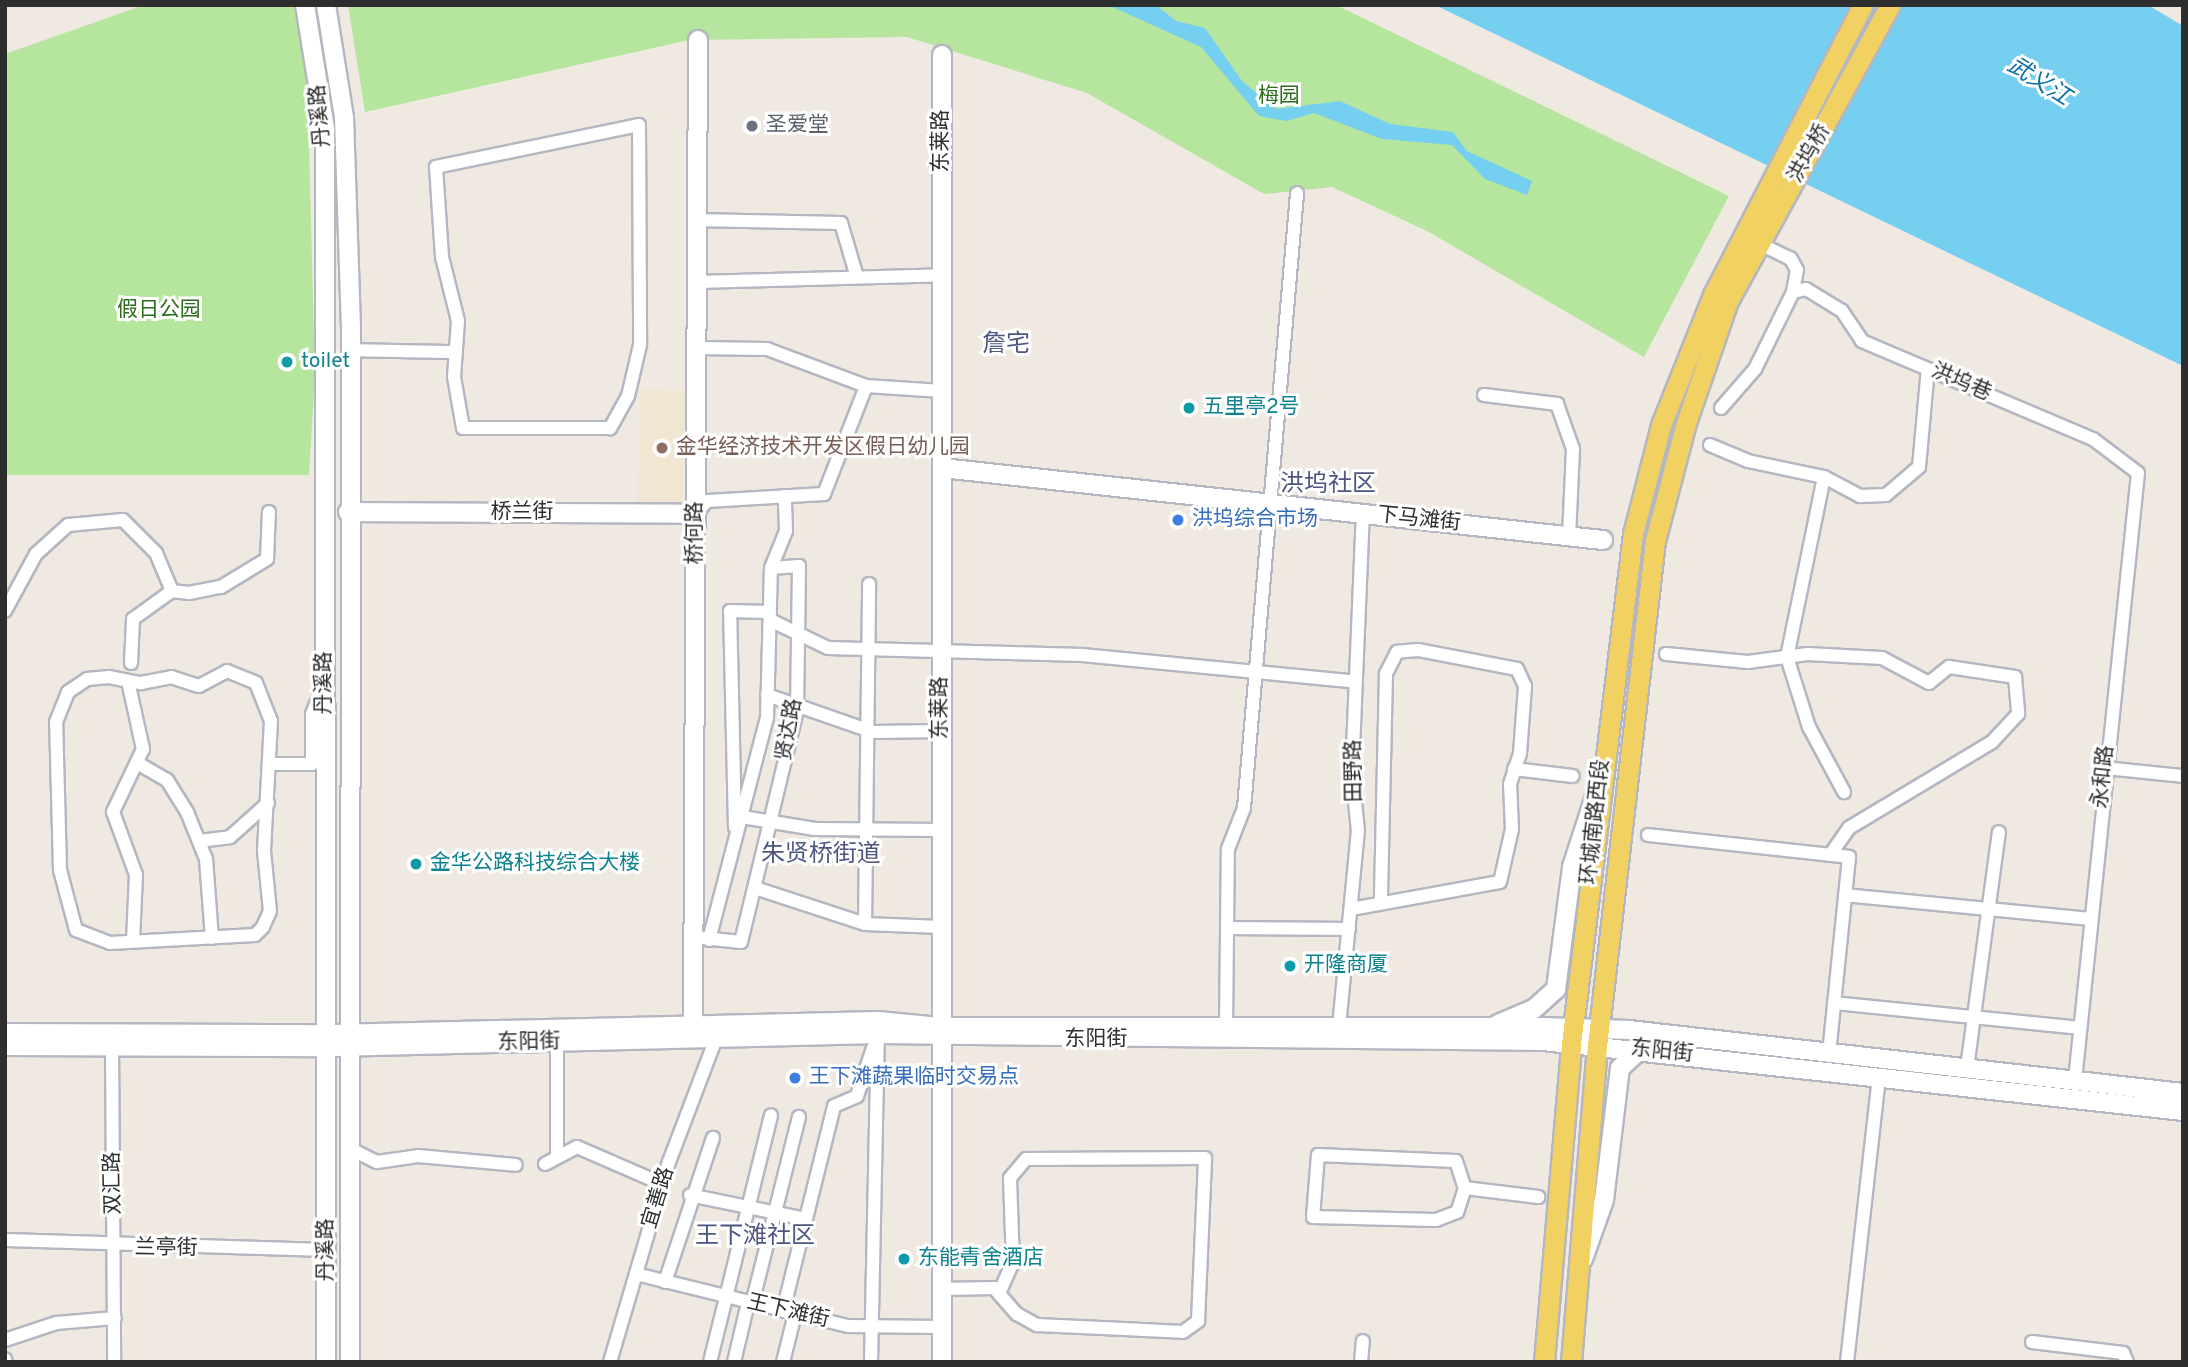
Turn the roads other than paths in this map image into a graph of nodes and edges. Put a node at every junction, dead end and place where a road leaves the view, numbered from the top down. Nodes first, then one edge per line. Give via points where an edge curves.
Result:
1 (305, 5) edge
2 (326, 5) edge
3 (1863, 5) edge
4 (1890, 5) edge
5 (698, 40) dead end
6 (942, 55) dead end
7 (1297, 193) dead end
8 (697, 220) junction
9 (1760, 244) junction
10 (943, 275) junction
11 (857, 277) junction
12 (697, 282) junction
13 (1793, 292) junction
14 (1721, 298) junction
15 (697, 348) junction
16 (350, 350) junction
17 (456, 352) junction
18 (1928, 369) junction
19 (866, 386) junction
20 (942, 391) junction
21 (1484, 395) dead end
22 (1721, 408) dead end
23 (1710, 445) dead end
24 (942, 468) junction
25 (2138, 473) joint
26 (1824, 477) junction
27 (785, 496) junction
28 (1266, 501) junction
29 (269, 512) dead end
30 (348, 512) junction
31 (696, 514) junction
32 (1363, 514) junction
33 (1569, 537) junction
34 (1603, 540) dead end
35 (771, 568) junction
36 (869, 584) dead end
37 (172, 592) junction
38 (5, 611) edge
39 (770, 616) junction
40 (798, 634) junction
41 (867, 649) junction
42 (941, 652) junction
43 (1666, 654) dead end
44 (1787, 657) junction
45 (131, 663) dead end
46 (1252, 675) junction
47 (326, 679) junction
48 (128, 681) junction
49 (1356, 682) junction
50 (767, 695) junction
51 (797, 704) junction
52 (867, 729) junction
53 (941, 731) junction
54 (139, 764) junction
55 (270, 764) junction
56 (2105, 768) junction
57 (1514, 769) junction
58 (1573, 776) dead end
59 (2183, 776) edge
60 (1601, 780) junction
61 (1844, 792) dead end
62 (268, 803) junction
63 (742, 817) junction
64 (771, 822) junction
65 (865, 829) junction
66 (941, 830) junction
67 (1999, 832) dead end
68 (1648, 835) dead end
69 (199, 841) junction
70 (735, 845) junction
71 (1830, 855) junction
72 (755, 888) junction
73 (1845, 895) junction
74 (1381, 903) junction
75 (1351, 909) junction
76 (1986, 909) junction
77 (2090, 919) junction
78 (865, 924) junction
79 (940, 927) junction
80 (1227, 928) junction
81 (1349, 929) junction
82 (212, 938) junction
83 (701, 938) junction
84 (133, 940) junction
85 (1834, 1003) junction
86 (1975, 1017) junction
87 (693, 1025) junction
88 (1226, 1027) junction
89 (1339, 1027) junction
90 (1492, 1027) junction
91 (2080, 1028) junction
92 (5, 1033) edge
93 (940, 1033) junction
94 (878, 1034) junction
95 (1572, 1036) junction
96 (1599, 1037) junction
97 (716, 1038) junction
98 (351, 1040) junction
99 (328, 1041) junction
100 (556, 1042) junction
101 (5, 1046) edge
102 (112, 1047) junction
103 (1640, 1049) junction
104 (1829, 1053) junction
105 (1967, 1069) junction
106 (1879, 1077) junction
107 (2075, 1081) junction
108 (2183, 1093) edge
109 (2183, 1111) edge
110 (771, 1115) dead end
111 (799, 1117) dead end
112 (713, 1138) dead end
113 (351, 1149) junction
114 (557, 1157) junction
115 (545, 1164) dead end
116 (516, 1165) dead end
117 (663, 1184) junction
118 (1465, 1188) junction
119 (690, 1195) junction
120 (1538, 1198) dead end
121 (747, 1207) junction
122 (775, 1211) junction
123 (806, 1219) junction
124 (5, 1240) edge
125 (116, 1248) junction
126 (327, 1251) junction
127 (1578, 1273) junction
128 (636, 1274) junction
129 (665, 1282) junction
130 (942, 1289) junction
131 (999, 1293) junction
132 (724, 1297) junction
133 (750, 1303) junction
134 (789, 1313) junction
135 (115, 1318) junction
136 (942, 1327) junction
137 (871, 1328) junction
138 (5, 1340) edge
139 (1363, 1342) dead end
140 (2032, 1342) dead end
141 (114, 1362) edge
142 (326, 1362) edge
143 (350, 1362) edge
144 (610, 1362) edge
145 (710, 1362) edge
146 (734, 1362) edge
147 (783, 1362) edge
148 (871, 1362) edge
149 (942, 1362) edge
150 (1361, 1362) edge
151 (1544, 1362) edge
152 (1571, 1362) edge
153 (1847, 1362) edge
154 (2127, 1362) edge

1 - 47 main road, 丹溪路 via 325,129
2 - 16 main road, 丹溪路 via 344,117
3 - 14 main road, 洪坞桥
4 - 9 main road, 洪坞桥
5 - 8 main road, 桥何路
6 - 10 main road, 东莱路
7 - 28 street
8 - 11 street via 841,223
8 - 12 main road, 桥何路
9 - 13 street via 1791,259 1797,270
9 - 14 main road, 洪坞桥
10 - 11 street
10 - 20 main road, 东莱路
11 - 12 street
12 - 15 main road, 桥何路
13 - 18 street, 洪坞巷 via 1806,289 1842,311 1862,341
13 - 22 street via 1755,369
14 - 60 main road, 环城南路西段 via 1661,425 1633,534
14 - 96 main road, 环城南路西段 via 1655,541
15 - 19 street via 767,349
15 - 31 main road, 桥何路
16 - 17 street
16 - 30 main road, 丹溪路
17 - 17 street via 463,428 610,428 628,396 640,345 639,125 436,167 442,257 458,321
18 - 25 street, 洪坞巷 via 2093,439
18 - 26 street via 1919,467 1908,481 1886,495 1860,496
19 - 20 street
19 - 27 street via 824,494
20 - 24 main road, 东莱路
21 - 33 street via 1557,404 1574,464
23 - 26 street via 1748,461
24 - 28 main road, 下马滩街
24 - 42 main road, 东莱路
25 - 56 street, 永和路
26 - 44 street
27 - 31 street via 707,501
27 - 35 street via 786,531
28 - 32 main road, 下马滩街
28 - 46 street
29 - 37 street via 267,559 221,587
30 - 31 main road, 桥兰街
30 - 98 main road, 丹溪路
31 - 83 main road, 桥何路
32 - 33 main road, 下马滩街
32 - 49 street, 田野路
33 - 34 main road, 下马滩街
35 - 39 street
35 - 40 street, 贤达路 via 799,566
36 - 41 street
37 - 38 street via 139,530 123,520 80,521 50,535
37 - 45 street via 133,619
39 - 40 street
39 - 50 street
39 - 70 street via 730,611
40 - 41 street via 828,648
40 - 51 street, 贤达路
41 - 42 street
41 - 52 street
42 - 46 street via 1083,655
42 - 53 main road, 东莱路
43 - 44 street via 1748,662
44 - 61 street via 1810,727
44 - 71 street via 1882,658 1929,683 1949,667 2015,677 2018,714 1992,742 1849,828
46 - 49 street
46 - 80 street via 1244,808 1228,849
47 - 55 street via 312,714 312,764
47 - 99 main road, 丹溪路
48 - 54 street via 139,714
48 - 55 street via 171,677 199,686 227,671 244,674 265,694
48 - 84 street via 87,679 68,692 56,722 60,870 76,930 110,943
49 - 75 street, 田野路 via 1352,773 1358,831
50 - 51 street
50 - 63 street
51 - 52 street
51 - 64 street, 贤达路
52 - 53 street
52 - 65 street
53 - 66 main road, 东莱路
54 - 69 street via 167,780
54 - 84 street via 120,787 113,812 136,875
55 - 62 street
56 - 59 street
56 - 77 street, 永和路
57 - 58 street
57 - 74 street via 1512,829 1500,882
57 - 74 street via 1525,685 1517,669 1418,650 1397,652 1386,674
60 - 90 main road via 1573,867 1556,989 1534,1009
60 - 95 main road, 环城南路西段
62 - 69 street via 230,837
62 - 82 street via 270,911 255,935
63 - 64 street
63 - 70 street
64 - 65 street
64 - 72 street, 贤达路
65 - 66 street
65 - 78 street
66 - 79 main road, 东莱路
67 - 76 street
68 - 71 street
69 - 82 street
70 - 83 street
71 - 73 street via 1849,857
72 - 78 street
72 - 83 street, 贤达路 via 741,942
73 - 76 street
73 - 85 street
74 - 75 street
75 - 81 street, 田野路
76 - 77 street
76 - 86 street
77 - 91 street, 永和路
78 - 79 street
79 - 93 main road, 东莱路
80 - 81 street
80 - 88 street
81 - 89 street, 田野路
82 - 84 street
83 - 87 main road, 桥何路
85 - 86 street
85 - 104 street
86 - 91 street
86 - 105 street
87 - 93 main road, 东阳街 via 878,1021
87 - 98 main road, 东阳街
88 - 89 main road, 东阳街
88 - 93 main road, 东阳街
89 - 90 main road, 东阳街
90 - 95 main road, 东阳街
91 - 107 street, 永和路
92 - 99 main road, 东阳街
93 - 94 main road, 东阳街
93 - 95 main road, 东阳街
93 - 130 main road, 东莱路
94 - 97 main road, 东阳街
94 - 123 street via 857,1096 835,1106
94 - 137 street
95 - 96 main road, 东阳街
95 - 151 main road, 环城南路西段
96 - 103 main road, 东阳街
96 - 104 main road, 东阳街
96 - 127 main road, 环城南路西段
97 - 100 main road, 东阳街
97 - 117 street, 宜善路
98 - 99 main road, 东阳街
98 - 100 main road, 东阳街
98 - 113 main road, 丹溪路
99 - 102 main road, 东阳街
99 - 126 main road, 丹溪路
100 - 114 street
101 - 102 main road, 东阳街
102 - 125 street, 双汇路
103 - 106 main road, 东阳街
103 - 127 main road via 1620,1068 1604,1200
104 - 105 main road, 东阳街
105 - 107 main road, 东阳街
106 - 109 main road, 东阳街
106 - 153 street
107 - 108 main road, 东阳街
110 - 121 street
111 - 122 street
112 - 119 street
113 - 116 street via 377,1162 418,1156
113 - 143 main road, 丹溪路
114 - 115 street
114 - 117 street via 577,1147
117 - 128 street, 宜善路
118 - 118 street via 1456,1161 1318,1155 1313,1217 1436,1220 1457,1212
118 - 120 street
119 - 121 street
119 - 129 street
121 - 122 street
121 - 132 street
122 - 123 street
122 - 133 street
123 - 134 street
124 - 125 street, 兰亭街
125 - 126 street, 兰亭街
125 - 135 street, 双汇路
126 - 142 main road, 丹溪路
127 - 152 main road, 环城南路西段
128 - 129 street, 王下滩街
128 - 144 street, 宜善路
129 - 132 street, 王下滩街
130 - 131 street via 994,1288
130 - 136 main road, 东莱路
131 - 131 street via 1037,1325 1183,1332 1198,1321 1205,1158 1026,1158 1010,1178 1013,1262
132 - 133 street, 王下滩街
132 - 145 street
133 - 134 street, 王下滩街
133 - 146 street
134 - 137 street, 王下滩街
134 - 147 street
135 - 138 street via 56,1323
135 - 141 street, 双汇路
136 - 137 street, 王下滩街
136 - 149 main road, 东莱路
137 - 148 street
139 - 150 street
140 - 154 street via 2123,1353

